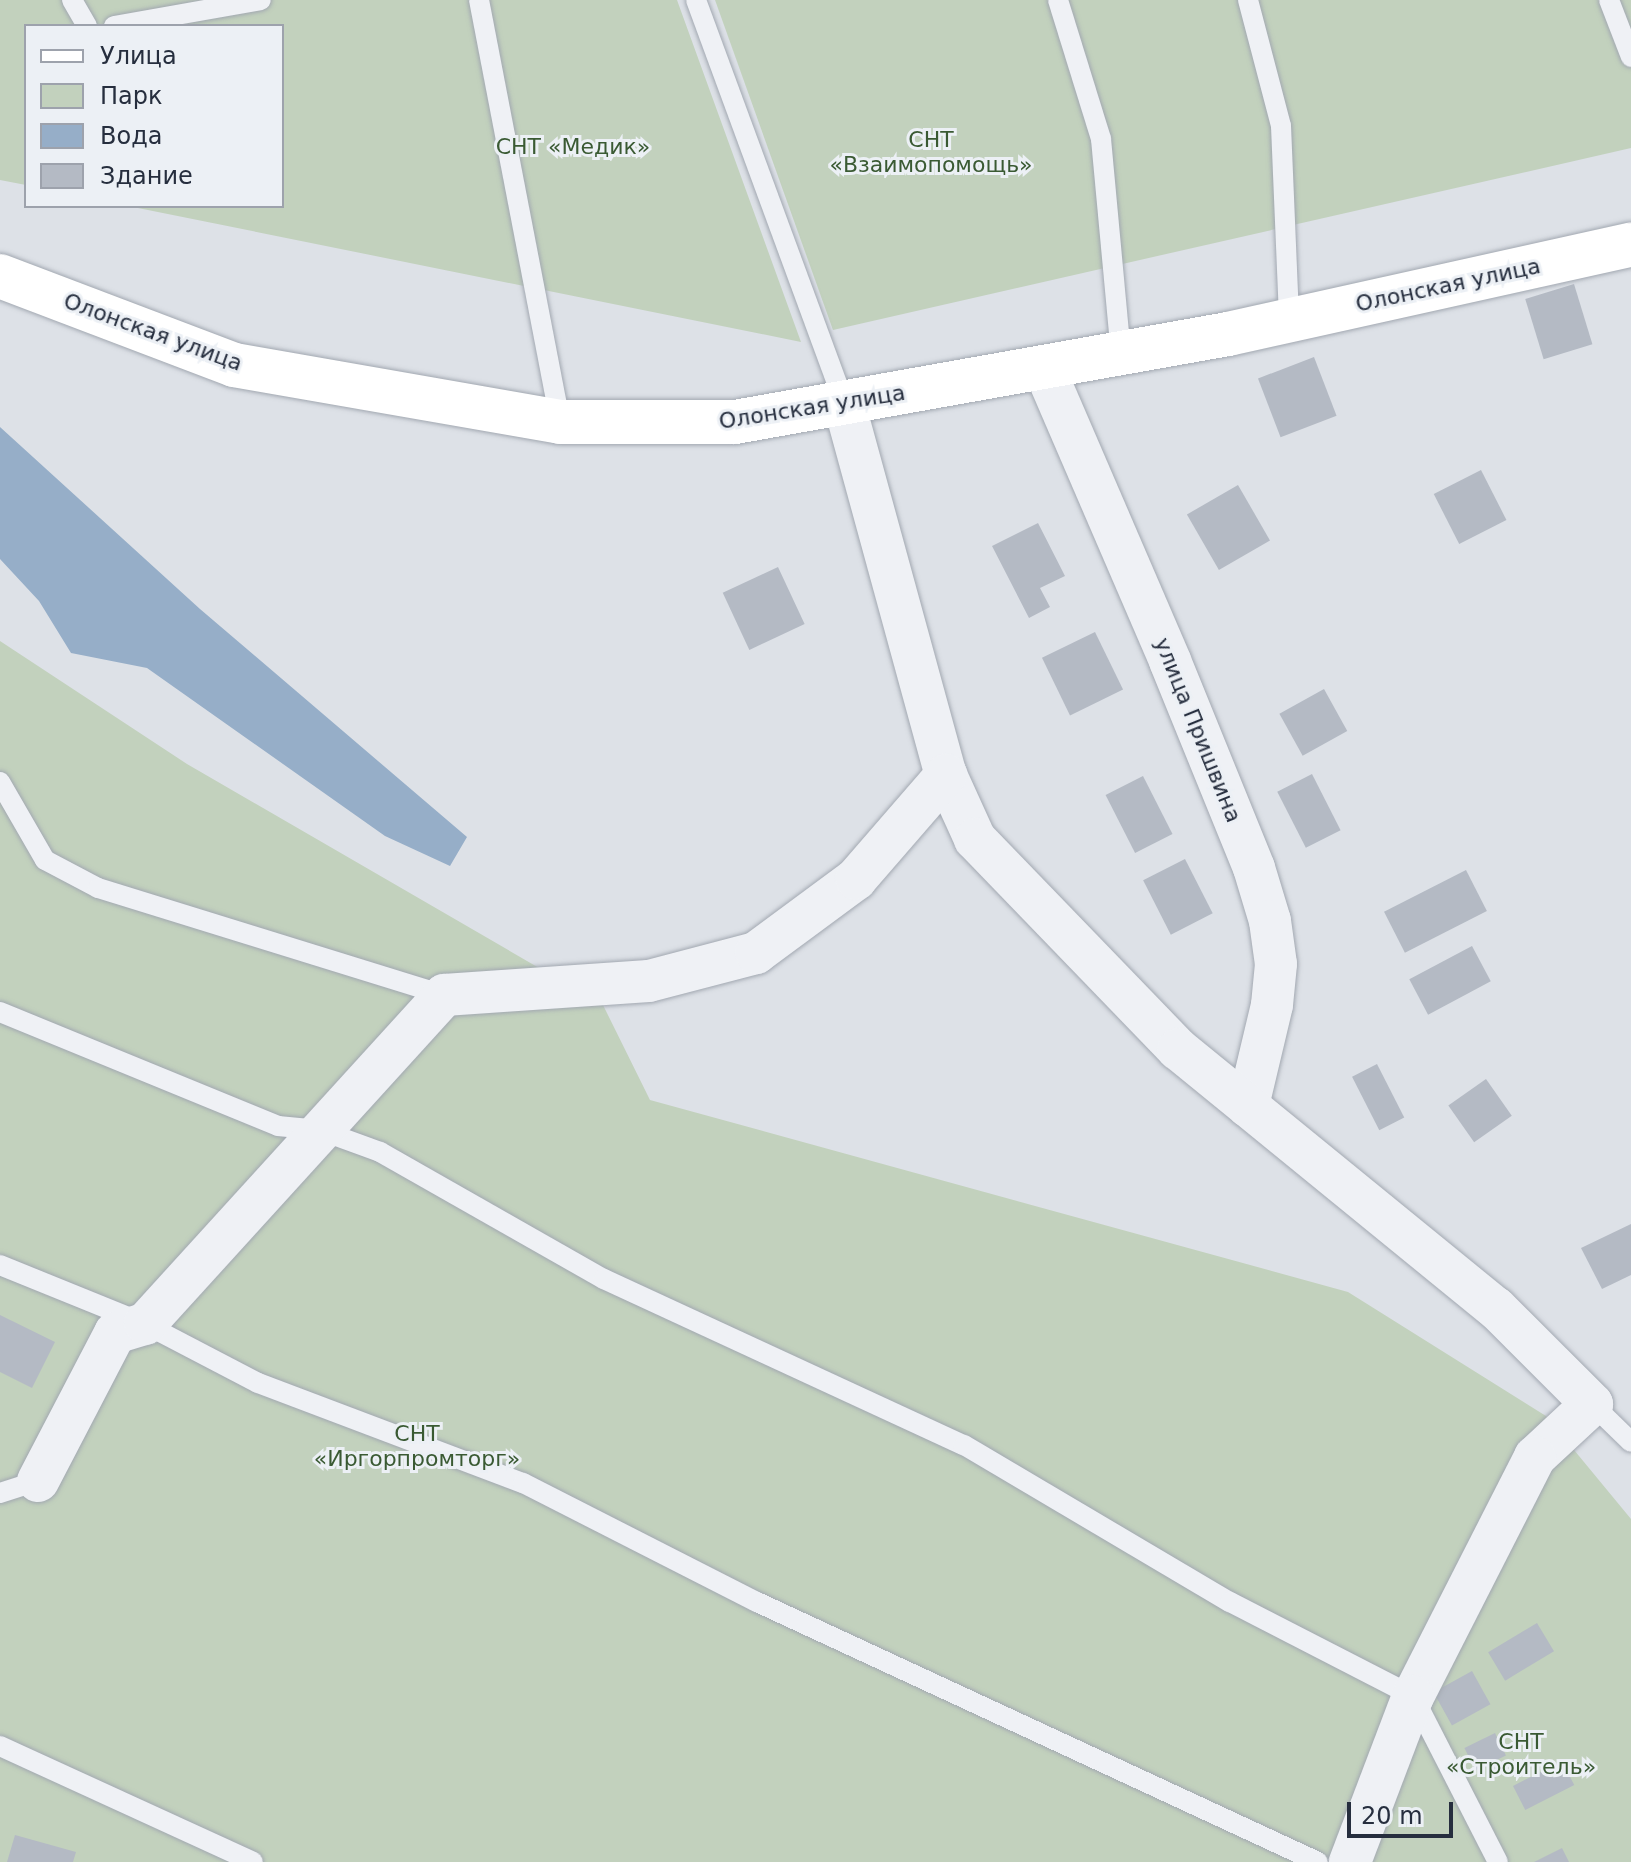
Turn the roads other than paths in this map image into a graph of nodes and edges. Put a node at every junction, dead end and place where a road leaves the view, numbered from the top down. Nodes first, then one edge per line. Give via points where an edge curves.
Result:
1 (72, 0) edge
2 (261, 0) edge
3 (479, 0) edge
4 (696, 0) edge
5 (1058, 0) edge
6 (1248, 0) edge
7 (1609, 0) edge
8 (86, 24) edge
9 (125, 24) edge
10 (1631, 57) edge
11 (1631, 245) edge
12 (0, 276) edge
13 (1289, 320) junction
14 (1121, 354) junction
15 (1044, 368) junction
16 (844, 403) junction
17 (560, 422) junction
18 (946, 775) junction
19 (0, 782) edge
20 (444, 995) junction
21 (0, 1012) edge
22 (1248, 1106) junction
23 (320, 1130) junction
24 (0, 1265) edge
25 (145, 1324) junction
26 (1592, 1404) junction
27 (1631, 1442) edge
28 (19, 1487) edge
29 (1413, 1696) junction
30 (0, 1746) edge
31 (253, 1862) edge
32 (1318, 1862) edge
33 (1350, 1862) edge
34 (1498, 1862) edge

1 - 8 lane
2 - 9 lane
3 - 17 lane
4 - 16 lane
5 - 14 lane via 1101,139
6 - 13 lane via 1281,126
7 - 10 lane
11 - 13 street, Олонская улица
12 - 17 street, Олонская улица via 234,365
13 - 14 street, Олонская улица
14 - 15 street, Олонская улица
15 - 16 street, Олонская улица
15 - 22 street, улица Пришвина via 1182,689 1270,921 1276,964 1272,1005
16 - 17 street, Олонская улица via 735,422
16 - 18 street
18 - 20 street via 856,879 756,953 649,981
18 - 22 street via 975,839 1009,878 1178,1049
19 - 20 lane via 45,860 98,888
20 - 23 street
21 - 23 lane via 278,1126
22 - 26 street via 1496,1308
23 - 25 street
23 - 29 lane via 380,1152 604,1279 964,1445 1230,1602
24 - 25 lane
25 - 28 street via 115,1333
25 - 32 lane via 258,1383 523,1483 757,1602
26 - 27 lane
26 - 29 street via 1535,1457
29 - 33 street
29 - 34 lane
30 - 31 lane

